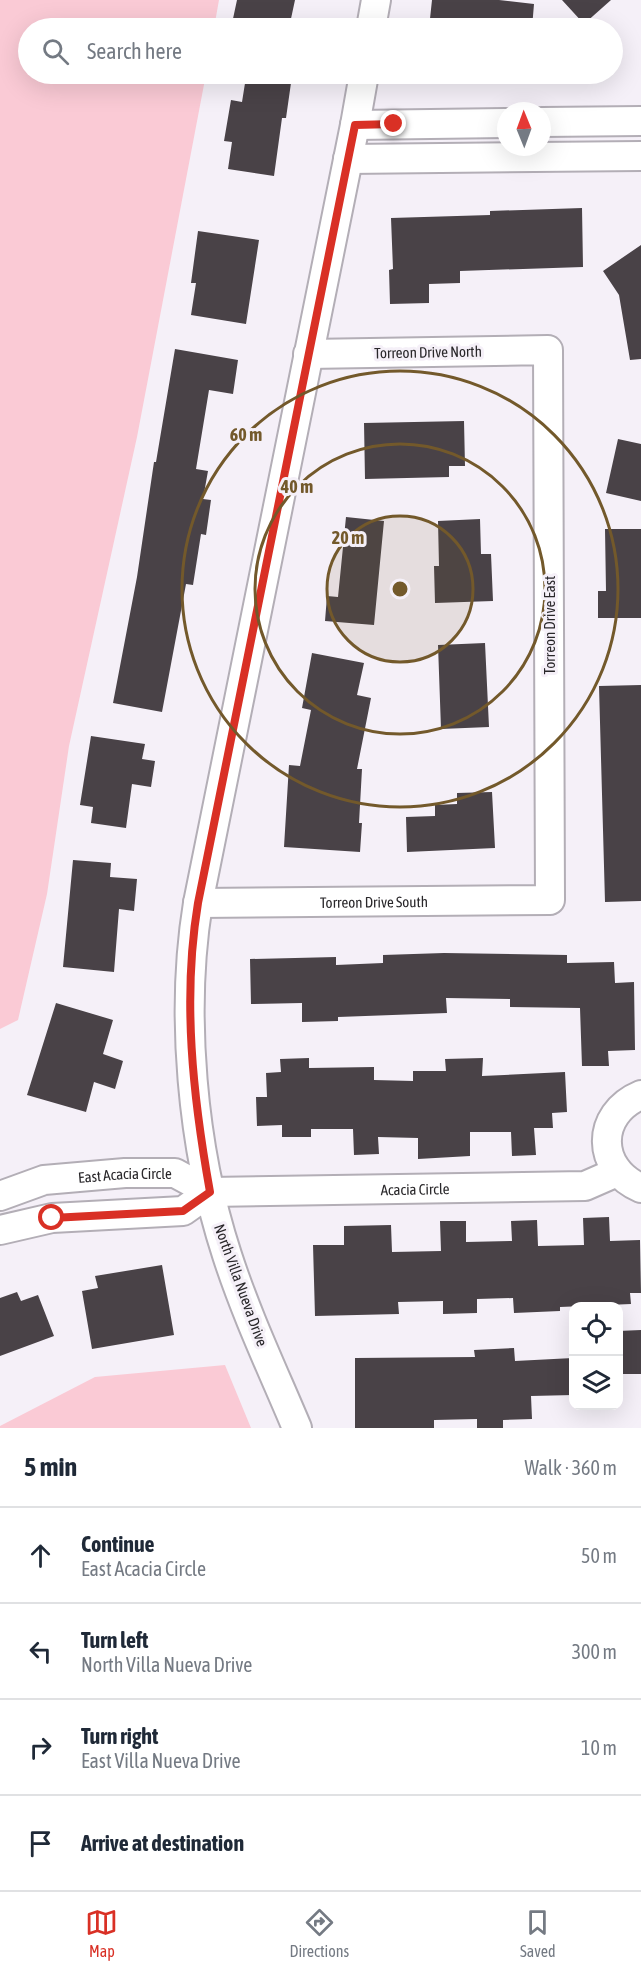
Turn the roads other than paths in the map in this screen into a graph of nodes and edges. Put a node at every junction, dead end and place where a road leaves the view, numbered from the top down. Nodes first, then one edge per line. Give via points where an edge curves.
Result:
1 (376, 0) edge
2 (373, 18) edge
3 (362, 84) edge
4 (641, 121) edge
5 (551, 122) edge
6 (497, 123) edge
7 (355, 125) junction
8 (641, 156) edge
9 (348, 159) junction
10 (548, 350) joint
11 (308, 354) junction
12 (550, 900) joint
13 (198, 903) junction
14 (641, 1095) edge
15 (618, 1172) junction
16 (641, 1188) edge
17 (210, 1192) junction
18 (0, 1196) edge
19 (0, 1230) edge
20 (297, 1428) edge

1 - 2 street
3 - 7 street, North Villa Nueva Drive
4 - 5 street
6 - 7 street
7 - 9 street, North Villa Nueva Drive
8 - 9 street
9 - 11 street, North Villa Nueva Drive
10 - 11 street, Torreon Drive North
10 - 12 street, Torreon Drive East
11 - 13 street, North Villa Nueva Drive
12 - 13 street, Torreon Drive South
13 - 17 street, North Villa Nueva Drive via 190,1008 192,1066
14 - 15 street via 617,1110 609,1125 609,1158
15 - 16 street
15 - 17 street, Acacia Circle via 585,1186
17 - 18 street, East Acacia Circle via 175,1173 125,1173 44,1180
17 - 19 street via 183,1211 52,1218
17 - 20 street, North Villa Nueva Drive via 250,1318

